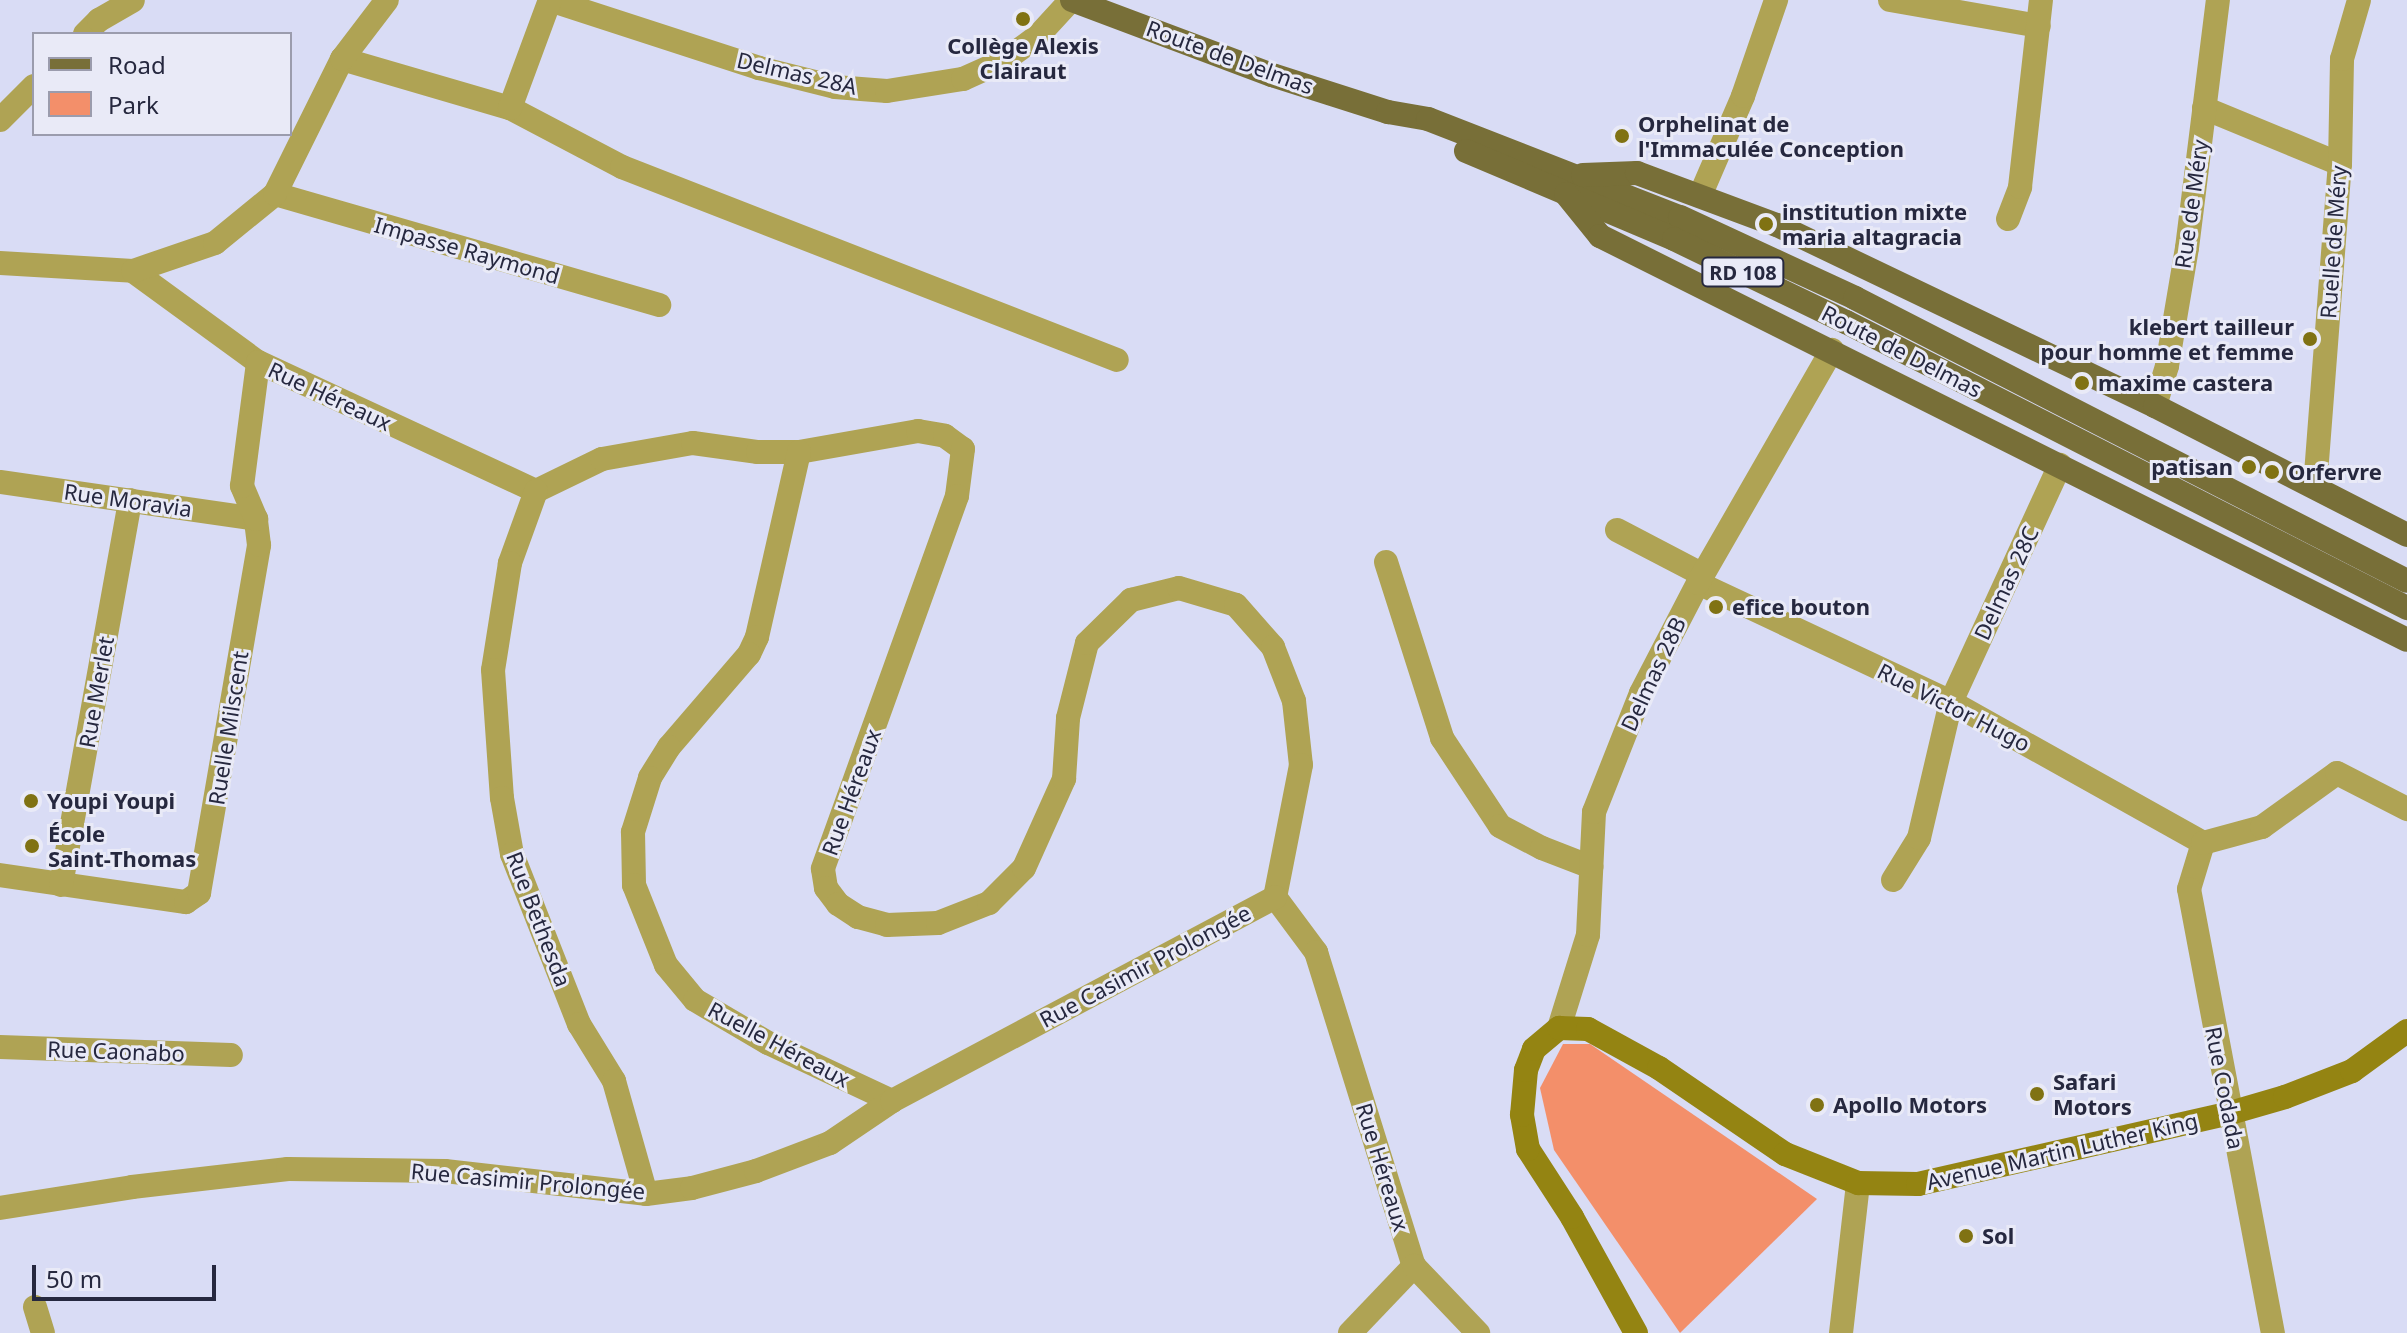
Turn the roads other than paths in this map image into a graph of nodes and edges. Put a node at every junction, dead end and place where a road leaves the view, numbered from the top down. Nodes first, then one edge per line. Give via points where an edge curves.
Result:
1 (133, 0) edge
2 (387, 0) edge
3 (550, 0) edge
4 (1072, 0) edge
5 (1776, 0) edge
6 (2041, 0) edge
7 (2218, 0) edge
8 (2359, 0) edge
9 (1895, 1) edge
10 (2039, 26) junction
11 (87, 32) edge
12 (342, 59) junction
13 (32, 88) edge
14 (510, 108) junction
15 (2204, 108) junction
16 (0, 120) edge
17 (2340, 164) junction
18 (1569, 184) junction
19 (275, 194) junction
20 (1700, 196) junction
21 (2008, 219) dead end
22 (0, 263) edge
23 (133, 271) junction
24 (659, 305) dead end
25 (1832, 350) junction
26 (1117, 360) dead end
27 (258, 362) junction
28 (2155, 406) junction
29 (2096, 436) junction
30 (799, 452) junction
31 (2060, 465) junction
32 (0, 482) edge
33 (2315, 487) junction
34 (536, 491) junction
35 (130, 500) junction
36 (256, 519) junction
37 (1617, 530) dead end
38 (2407, 535) edge
39 (1386, 562) dead end
40 (1700, 579) junction
41 (2407, 581) edge
42 (2407, 608) edge
43 (2407, 640) edge
44 (1951, 702) junction
45 (2407, 809) edge
46 (2203, 843) junction
47 (1591, 867) junction
48 (0, 875) edge
49 (1893, 880) dead end
50 (61, 885) junction
51 (1275, 897) junction
52 (1559, 1028) junction
53 (2407, 1031) edge
54 (0, 1047) edge
55 (231, 1055) dead end
56 (892, 1101) junction
57 (2230, 1113) junction
58 (1858, 1183) junction
59 (646, 1194) junction
60 (0, 1208) edge
61 (1414, 1266) junction
62 (35, 1307) dead end
63 (43, 1333) edge
64 (1350, 1333) edge
65 (1478, 1333) edge
66 (1636, 1333) edge
67 (1841, 1333) edge
68 (2273, 1333) edge

1 - 11 street
2 - 12 street
3 - 4 street, Delmas 28A via 759,68 835,87 887,91 963,79 1005,60 1037,37
3 - 14 street
4 - 18 main road, Route de Delmas / RD 108 via 1388,112 1423,133
5 - 20 street
6 - 10 street
7 - 15 street, Rue de Méry
8 - 17 street, Ruelle de Méry via 2342,59
9 - 10 street
10 - 21 street via 2020,187
12 - 14 street
12 - 19 street
13 - 16 street
14 - 26 street via 622,167
15 - 17 street
15 - 28 street, Rue de Méry via 2187,248
17 - 33 street, Ruelle de Méry
18 - 20 main road via 1637,173
18 - 25 main road via 1600,236
18 - 29 main road, Route de Delmas / RD 108 via 1846,322
19 - 23 street via 215,243
19 - 24 street, Impasse Raymond
20 - 28 main road via 1777,225
22 - 23 street
23 - 27 street, Rue Héreaux
25 - 31 main road
25 - 40 street, Delmas 28B
27 - 34 street, Rue Héreaux
27 - 36 street, Ruelle Milscent via 242,486
28 - 33 main road
29 - 41 main road, Route de Delmas / RD 108
29 - 42 main road, Route de Delmas / RD 108
30 - 34 street, Rue Héreaux via 693,443 602,459
30 - 51 street, Rue Héreaux via 918,431 945,436 963,449 957,496 823,869 826,888 838,904 858,917 887,925 938,923 989,903 1024,868 1064,779 1068,718 1087,643 1131,600 1179,588 1236,605 1273,647 1294,701 1301,765
30 - 56 street, Ruelle Héreaux via 757,637 650,778 633,832 634,885 666,965 695,1000 768,1043
31 - 43 main road
31 - 44 street, Delmas 28C
32 - 35 street, Rue Moravia
33 - 38 main road
34 - 59 street, Rue Bethesda via 510,563 493,670 502,798 512,854 579,1024 614,1081
35 - 36 street, Rue Moravia
35 - 50 street, Rue Merlet
36 - 50 street, Ruelle Milscent via 259,545 199,893 186,902
37 - 40 street, Rue Victor Hugo
39 - 47 street via 1442,738 1500,826
40 - 44 street, Rue Victor Hugo
40 - 47 street, Delmas 28B via 1641,693 1594,812
44 - 46 street, Rue Victor Hugo
44 - 49 street, Delmas 28C via 1919,838
45 - 46 street via 2337,773 2262,827
46 - 57 street, Rue Codada via 2189,889
47 - 52 street, Delmas 28B via 1588,935
48 - 50 street, Ruelle Milscent
51 - 56 street, Rue Casimir Prolongée
51 - 61 street, Rue Héreaux via 1316,952
52 - 58 main road, Avenue Martin Luther King via 1588,1029 1659,1068 1785,1154
52 - 66 main road via 1534,1049 1526,1070 1522,1115 1528,1149
53 - 57 main road, Avenue Martin Luther King via 2352,1071
54 - 55 street, Rue Caonabo
56 - 59 street, Rue Casimir Prolongée via 830,1143 756,1171
57 - 58 main road, Avenue Martin Luther King via 1918,1184
57 - 68 street, Rue Codada
58 - 67 street
59 - 60 street, Rue Casimir Prolongée via 445,1171 288,1169
61 - 64 street
61 - 65 street
62 - 63 street

